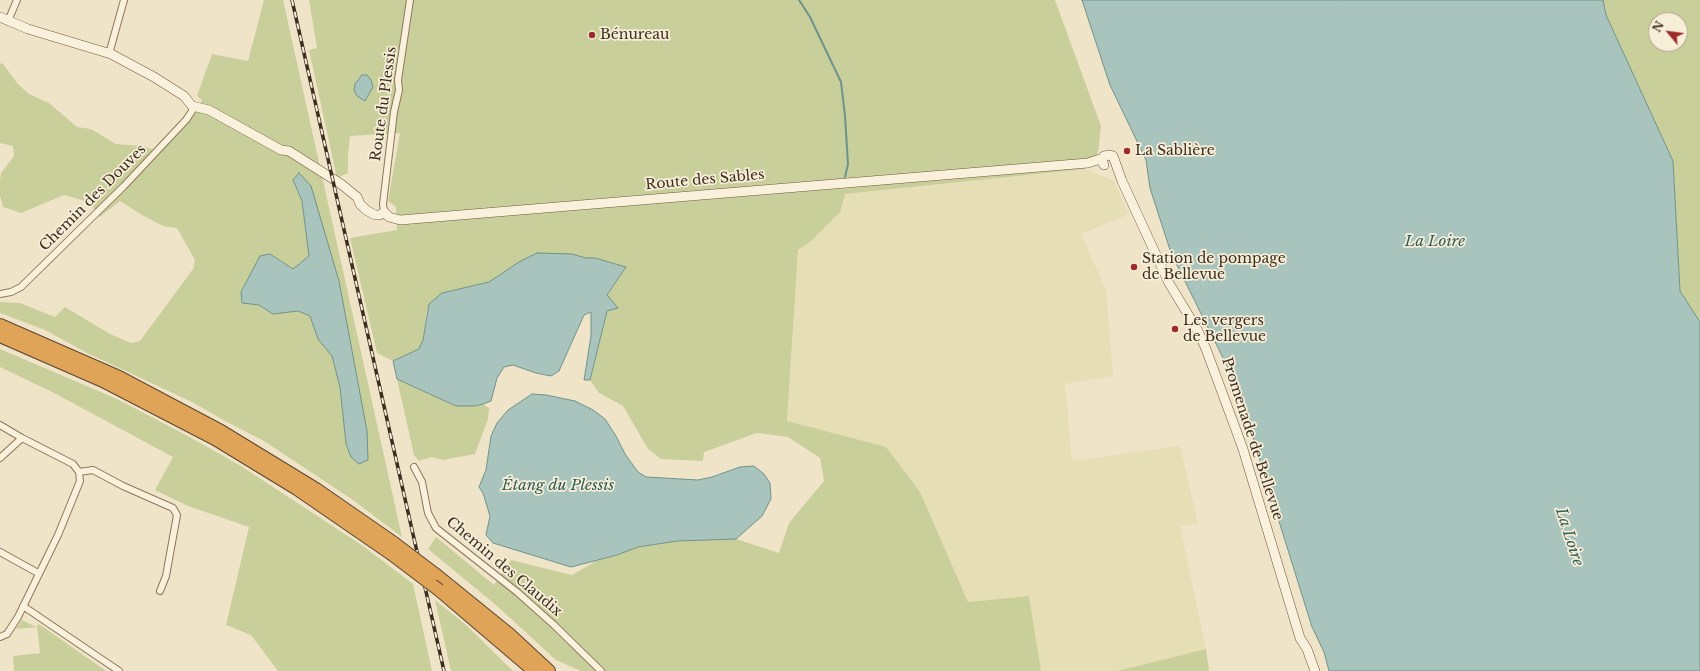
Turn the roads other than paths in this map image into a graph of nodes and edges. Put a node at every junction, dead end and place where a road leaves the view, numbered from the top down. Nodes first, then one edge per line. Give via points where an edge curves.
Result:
1 (17, 0) edge
2 (124, 0) edge
3 (410, 0) edge
4 (4, 19) edge
5 (109, 54) junction
6 (192, 106) junction
7 (1107, 163) joint
8 (384, 212) junction
9 (0, 294) edge
10 (0, 325) edge
11 (0, 336) edge
12 (0, 425) edge
13 (22, 438) junction
14 (0, 458) edge
15 (414, 468) dead end
16 (79, 472) junction
17 (392, 548) junction
18 (0, 552) edge
19 (38, 573) junction
20 (160, 591) dead end
21 (23, 606) junction
22 (0, 637) edge
23 (119, 671) edge
24 (534, 671) edge
25 (549, 671) edge
26 (601, 671) edge
27 (1315, 671) edge

1 - 4 street
2 - 5 street
3 - 8 street, Route du Plessis via 384,188
4 - 5 street
5 - 6 street via 154,77 184,96
6 - 8 street, Route des Sables via 209,110 282,150 289,150 341,184 357,197 366,210 375,215
6 - 9 street, Chemin des Douves via 186,120 124,186 21,287
7 - 8 street, Route des Sables via 400,220 389,217
7 - 27 street, Promenade de Bellevue via 1122,181 1169,283 1198,331 1218,377 1243,449 1300,638
10 - 17 highway via 119,377 214,427 316,488
11 - 17 highway via 103,381 215,439
12 - 13 street
13 - 14 street
13 - 16 street via 73,464
15 - 26 street, Chemin des Claudix via 422,482 428,513 436,528 516,592
16 - 19 street via 78,488
16 - 20 street via 93,470 173,508 177,515 166,576
17 - 24 highway, bridge
17 - 25 highway, bridge via 435,574 509,634
18 - 19 street
19 - 21 street
21 - 22 street via 7,634
21 - 23 street

